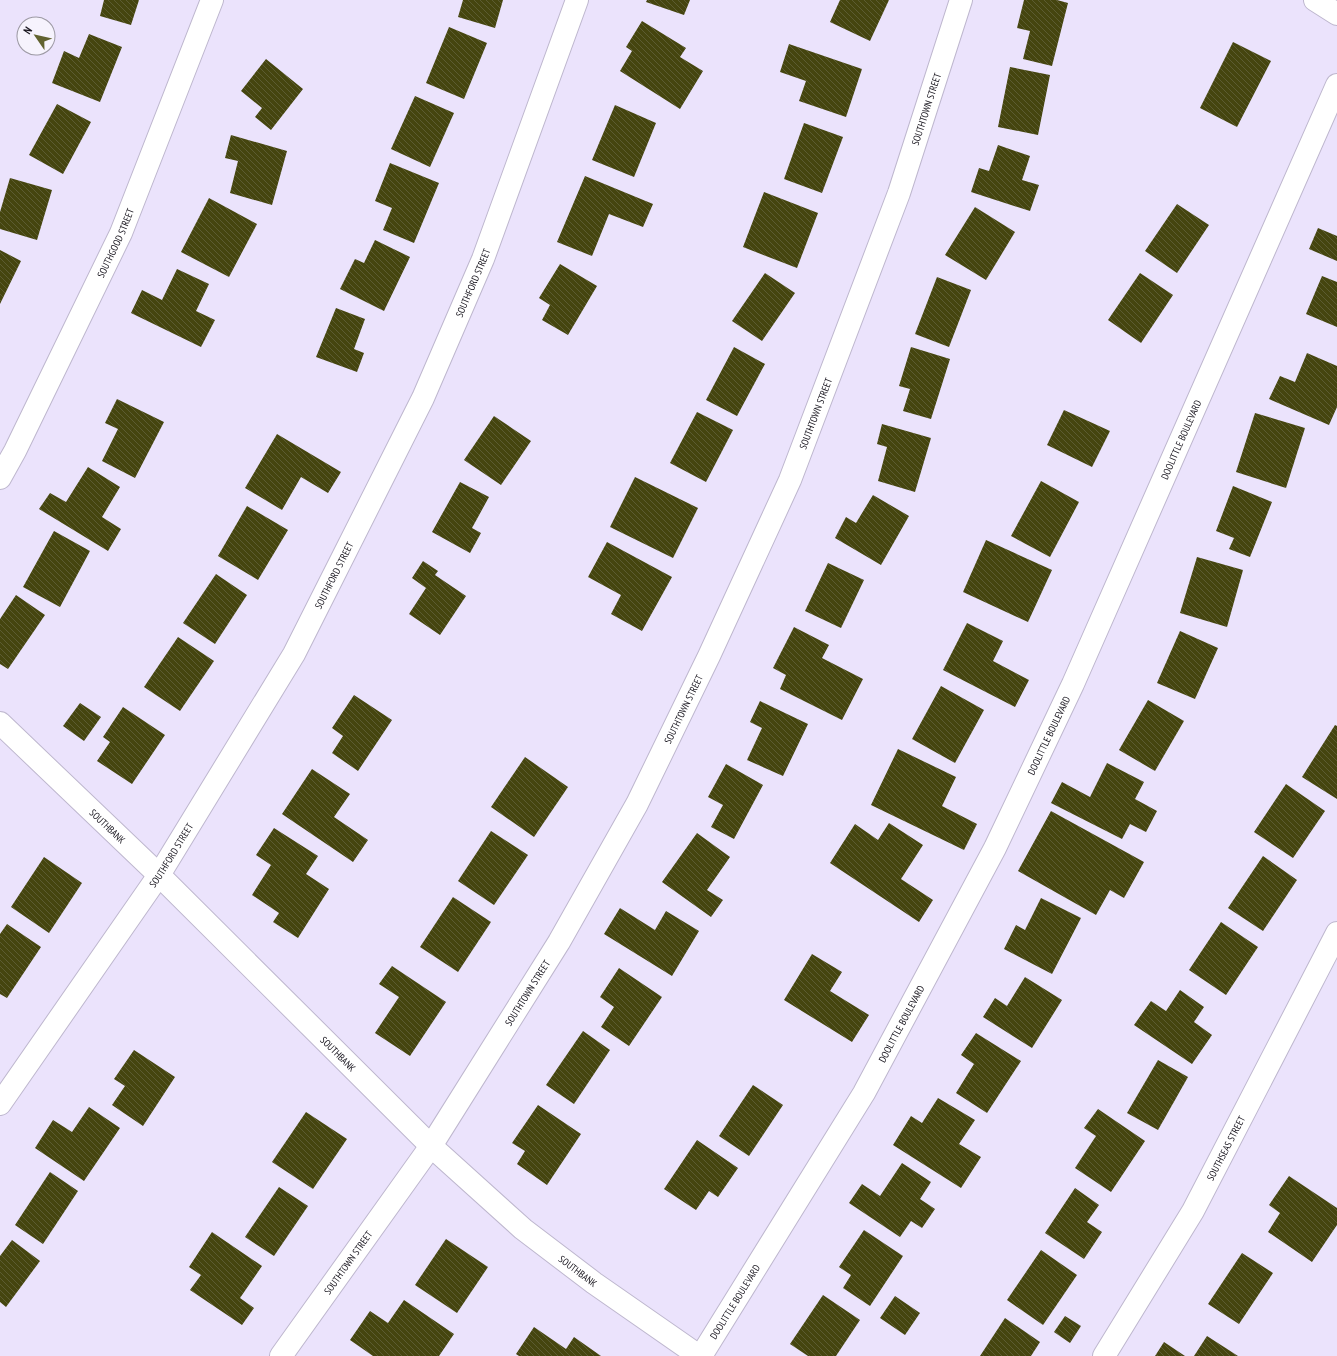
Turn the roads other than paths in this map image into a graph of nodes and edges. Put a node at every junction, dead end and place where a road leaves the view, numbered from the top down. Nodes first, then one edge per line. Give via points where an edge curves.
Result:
1 (212, 0) edge
2 (577, 0) edge
3 (960, 0) edge
4 (1315, 0) edge
5 (1337, 14) edge
6 (1337, 85) edge
7 (0, 478) edge
8 (0, 723) edge
9 (159, 875) junction
10 (1337, 933) edge
11 (0, 1104) edge
12 (431, 1146) junction
13 (281, 1356) edge
14 (700, 1356) edge
15 (1104, 1356) edge

1 - 7 street, SOUTHGOOD STREET via 121,233
2 - 9 street, SOUTHFORD STREET via 482,259 424,398 294,654
3 - 12 street, SOUTHTOWN STREET via 899,193 790,480 709,656 636,804 559,942
4 - 5 street
6 - 14 street, DOOLITTLE BOULEVARD via 1073,684 995,848 864,1093
8 - 9 street, SOUTHBANK
9 - 11 street, SOUTHFORD STREET
9 - 12 street, SOUTHBANK
10 - 15 street, SOUTHSEAS STREET via 1193,1211
12 - 13 street, SOUTHTOWN STREET
12 - 14 street, SOUTHBANK via 523,1229 594,1283

